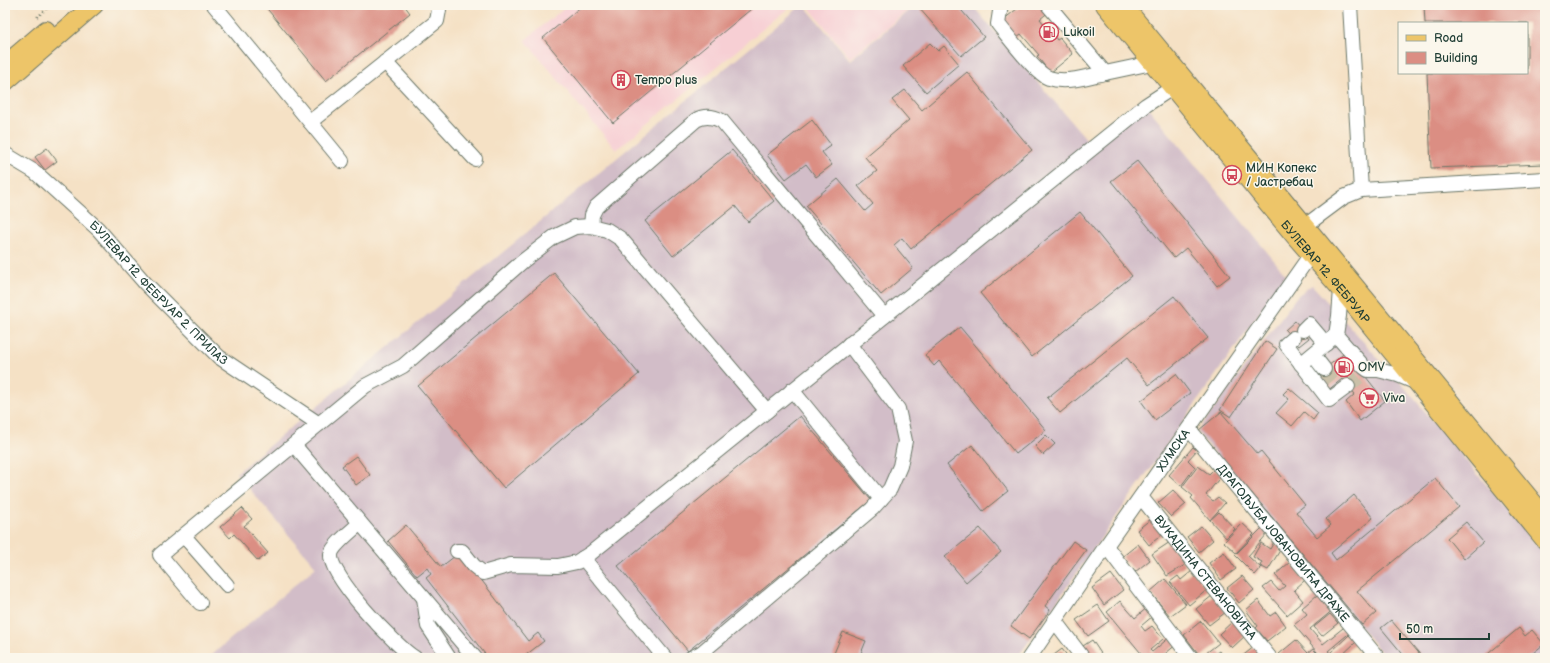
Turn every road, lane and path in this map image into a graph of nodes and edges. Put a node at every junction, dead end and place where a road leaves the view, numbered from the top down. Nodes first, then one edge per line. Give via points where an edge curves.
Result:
1 (76, 5) edge
2 (94, 5) edge
3 (214, 5) edge
4 (438, 5) edge
5 (1001, 5) edge
6 (1048, 5) edge
7 (1105, 5) edge
8 (1123, 5) edge
9 (1350, 5) edge
10 (386, 62) junction
11 (1152, 63) junction
12 (5, 64) edge
13 (1105, 73) junction
14 (5, 82) edge
15 (1172, 88) junction
16 (310, 122) junction
17 (5, 154) edge
18 (475, 159) dead end
19 (342, 161) dead end
20 (1545, 179) edge
21 (1361, 190) junction
22 (591, 226) junction
23 (1299, 230) junction
24 (1315, 249) junction
25 (1340, 289) junction
26 (884, 316) junction
27 (1336, 335) junction
28 (849, 344) junction
29 (1326, 344) junction
30 (1313, 355) junction
31 (1301, 364) junction
32 (1324, 369) tunnel mouth
33 (1415, 382) junction
34 (1341, 387) tunnel mouth
35 (792, 390) junction
36 (767, 411) junction
37 (319, 424) junction
38 (1189, 429) junction
39 (294, 445) junction
40 (1141, 498) junction
41 (881, 499) junction
42 (1545, 517) edge
43 (360, 523) junction
44 (184, 536) junction
45 (1545, 540) edge
46 (1106, 546) junction
47 (457, 551) dead end
48 (583, 558) junction
49 (227, 585) dead end
50 (424, 598) junction
51 (200, 603) dead end
52 (1054, 620) junction
53 (414, 658) edge
54 (449, 658) edge
55 (474, 658) edge
56 (665, 658) edge
57 (691, 658) edge
58 (1029, 658) edge
59 (1082, 658) edge
60 (1191, 658) edge
61 (1270, 658) edge
62 (1378, 658) edge

1 - 12 main road
2 - 14 main road
3 - 16 street
4 - 10 street via 440,10 437,21
5 - 13 street via 998,24 1040,72 1050,78 1059,79
6 - 13 street
7 - 11 main road, БУЛЕВАР 12. ФЕБРУАР
8 - 23 main road, БУЛЕВАР 12. ФЕБРУАР
9 - 21 street
10 - 16 street
10 - 18 street
11 - 13 street
11 - 15 main road, БУЛЕВАР 12. ФЕБРУАР
15 - 23 main road, БУЛЕВАР 12. ФЕБРУАР
15 - 26 street via 1146,105
16 - 19 street
17 - 37 street, БУЛЕВАР 12. ФЕБРУАР 2. ПРИЛАЗ via 35,172 98,229 145,283 219,357
20 - 21 street
21 - 23 street via 1344,197
22 - 26 street via 596,206 630,175 696,120 705,116 716,118 722,121
22 - 36 street via 608,230 621,239
22 - 37 street via 575,227 554,237 523,260 403,366 365,386
23 - 24 main road, БУЛЕВАР 12. ФЕБРУАР
24 - 25 main road, БУЛЕВАР 12. ФЕБРУАР
24 - 38 street, ХУМСКА
24 - 42 main road, БУЛЕВАР 12. ФЕБРУАР
25 - 27 street
25 - 33 main road, БУЛЕВАР 12. ФЕБРУАР
26 - 28 street
27 - 29 street
27 - 33 street via 1366,372 1378,370
28 - 35 street
28 - 41 street via 898,409 905,441 900,466 890,489
29 - 30 street
29 - 31 street via 1309,324 1286,344
30 - 31 street
30 - 32 street
31 - 34 street via 1329,400
33 - 45 main road, БУЛЕВАР 12. ФЕБРУАР
35 - 36 street
35 - 41 street
36 - 48 street
37 - 39 street
38 - 40 street, ХУМСКА
38 - 62 street, ДРАГОЉУБА ЈОВАНОВИЋА ДРАЖЕ
39 - 43 street
39 - 44 street
40 - 46 street, ХУМСКА
40 - 61 street, ВУКАДИНА СТЕВАНОВИЋА
41 - 57 street via 701,653
43 - 50 street
43 - 53 street via 335,546 331,553 332,563 345,585 393,641
44 - 49 street
44 - 51 street via 160,555
46 - 52 street, ХУМСКА
46 - 60 street
47 - 48 street via 462,551 483,573 511,565 558,566
48 - 56 street
50 - 54 street via 428,626
50 - 55 street
52 - 58 street, ХУМСКА
52 - 59 street

